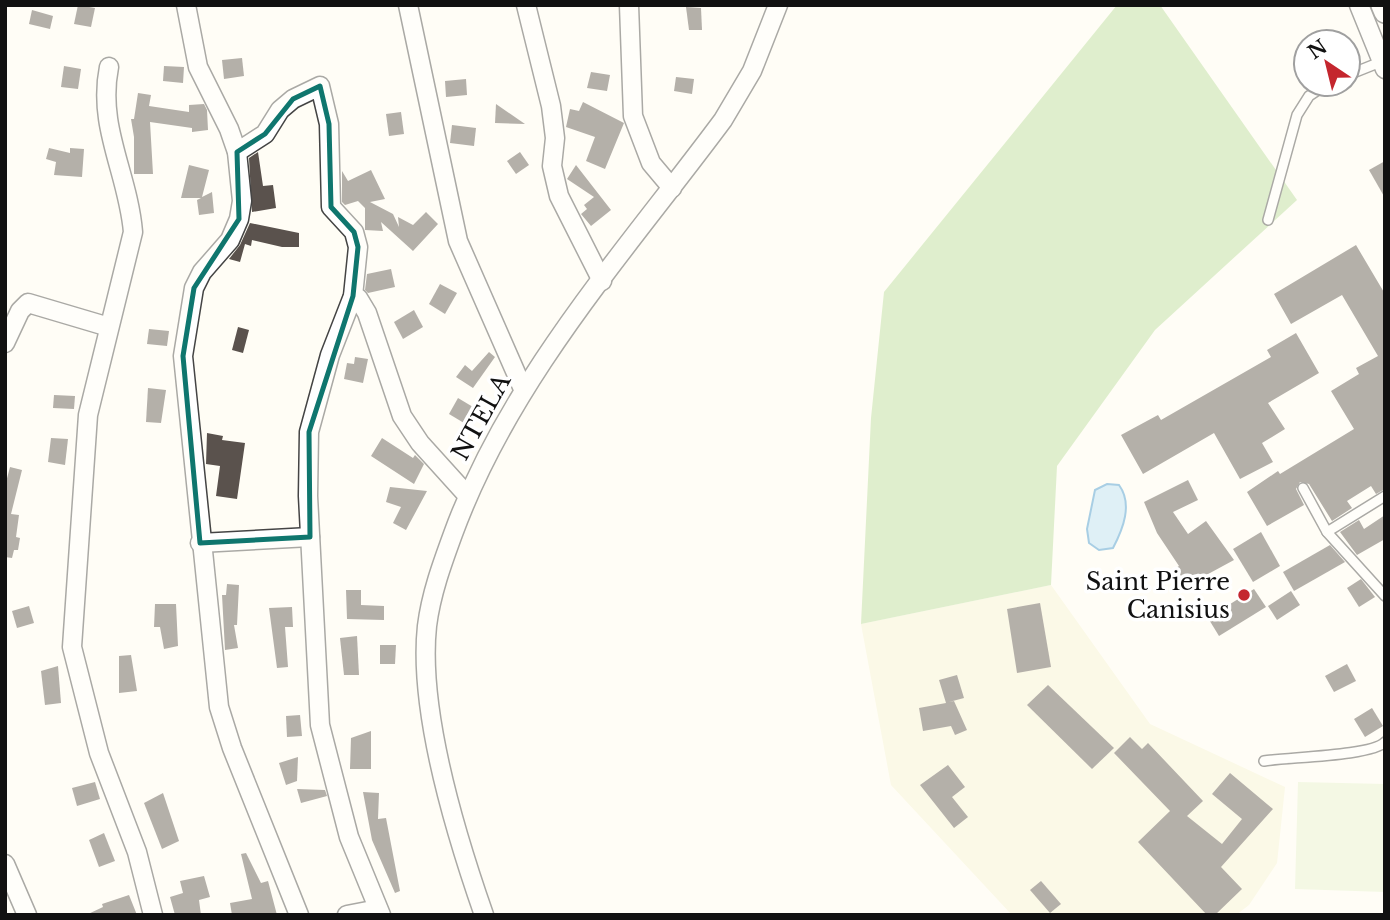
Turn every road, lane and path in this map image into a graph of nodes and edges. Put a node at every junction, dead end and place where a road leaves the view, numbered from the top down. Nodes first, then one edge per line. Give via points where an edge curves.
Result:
1 (186, 5) edge
2 (408, 5) edge
3 (526, 5) edge
4 (629, 5) edge
5 (778, 5) edge
6 (1359, 5) edge
7 (1382, 5) edge
8 (1385, 12) edge
9 (1384, 64) edge
10 (109, 68) dead end
11 (1362, 71) edge
12 (1309, 98) edge
13 (237, 152) junction
14 (673, 188) junction
15 (1268, 220) dead end
16 (602, 281) junction
17 (353, 296) junction
18 (109, 327) junction
19 (5, 343) edge
20 (523, 389) junction
21 (1303, 488) dead end
22 (467, 495) junction
23 (1385, 496) edge
24 (1328, 532) junction
25 (310, 537) junction
26 (200, 543) junction
27 (1385, 596) edge
28 (1385, 742) edge
29 (1264, 761) dead end
30 (5, 864) edge
31 (379, 912) edge
32 (27, 915) edge
33 (153, 915) edge
34 (299, 915) edge
35 (347, 915) edge
36 (484, 915) edge

1 - 13 street via 198,67
2 - 20 street via 458,241
3 - 16 street via 551,106 552,166 559,196
4 - 14 street via 633,116 651,163
5 - 14 street, NTELA via 752,71
6 - 9 street
7 - 8 street
9 - 11 lane
10 - 18 street via 106,116 133,232
12 - 15 lane via 1297,115
13 - 17 street via 265,134 293,99 320,86 329,124 331,208 354,232 358,247
13 - 26 street via 242,201 239,219 230,240 194,288 183,356
14 - 16 street, NTELA
16 - 20 street, NTELA
17 - 22 street via 368,313 402,416
17 - 25 street via 330,355 309,432
18 - 19 street via 28,303
18 - 33 street via 88,415 72,647 99,753 137,852
20 - 22 street, NTELA
21 - 24 lane
22 - 36 street, NTELA via 439,573 427,626 428,677 434,731
23 - 24 lane
24 - 27 lane
25 - 26 street
25 - 31 street via 320,725 335,794
26 - 34 street via 219,707
28 - 29 lane via 1379,748 1350,753
30 - 32 street
31 - 35 street

